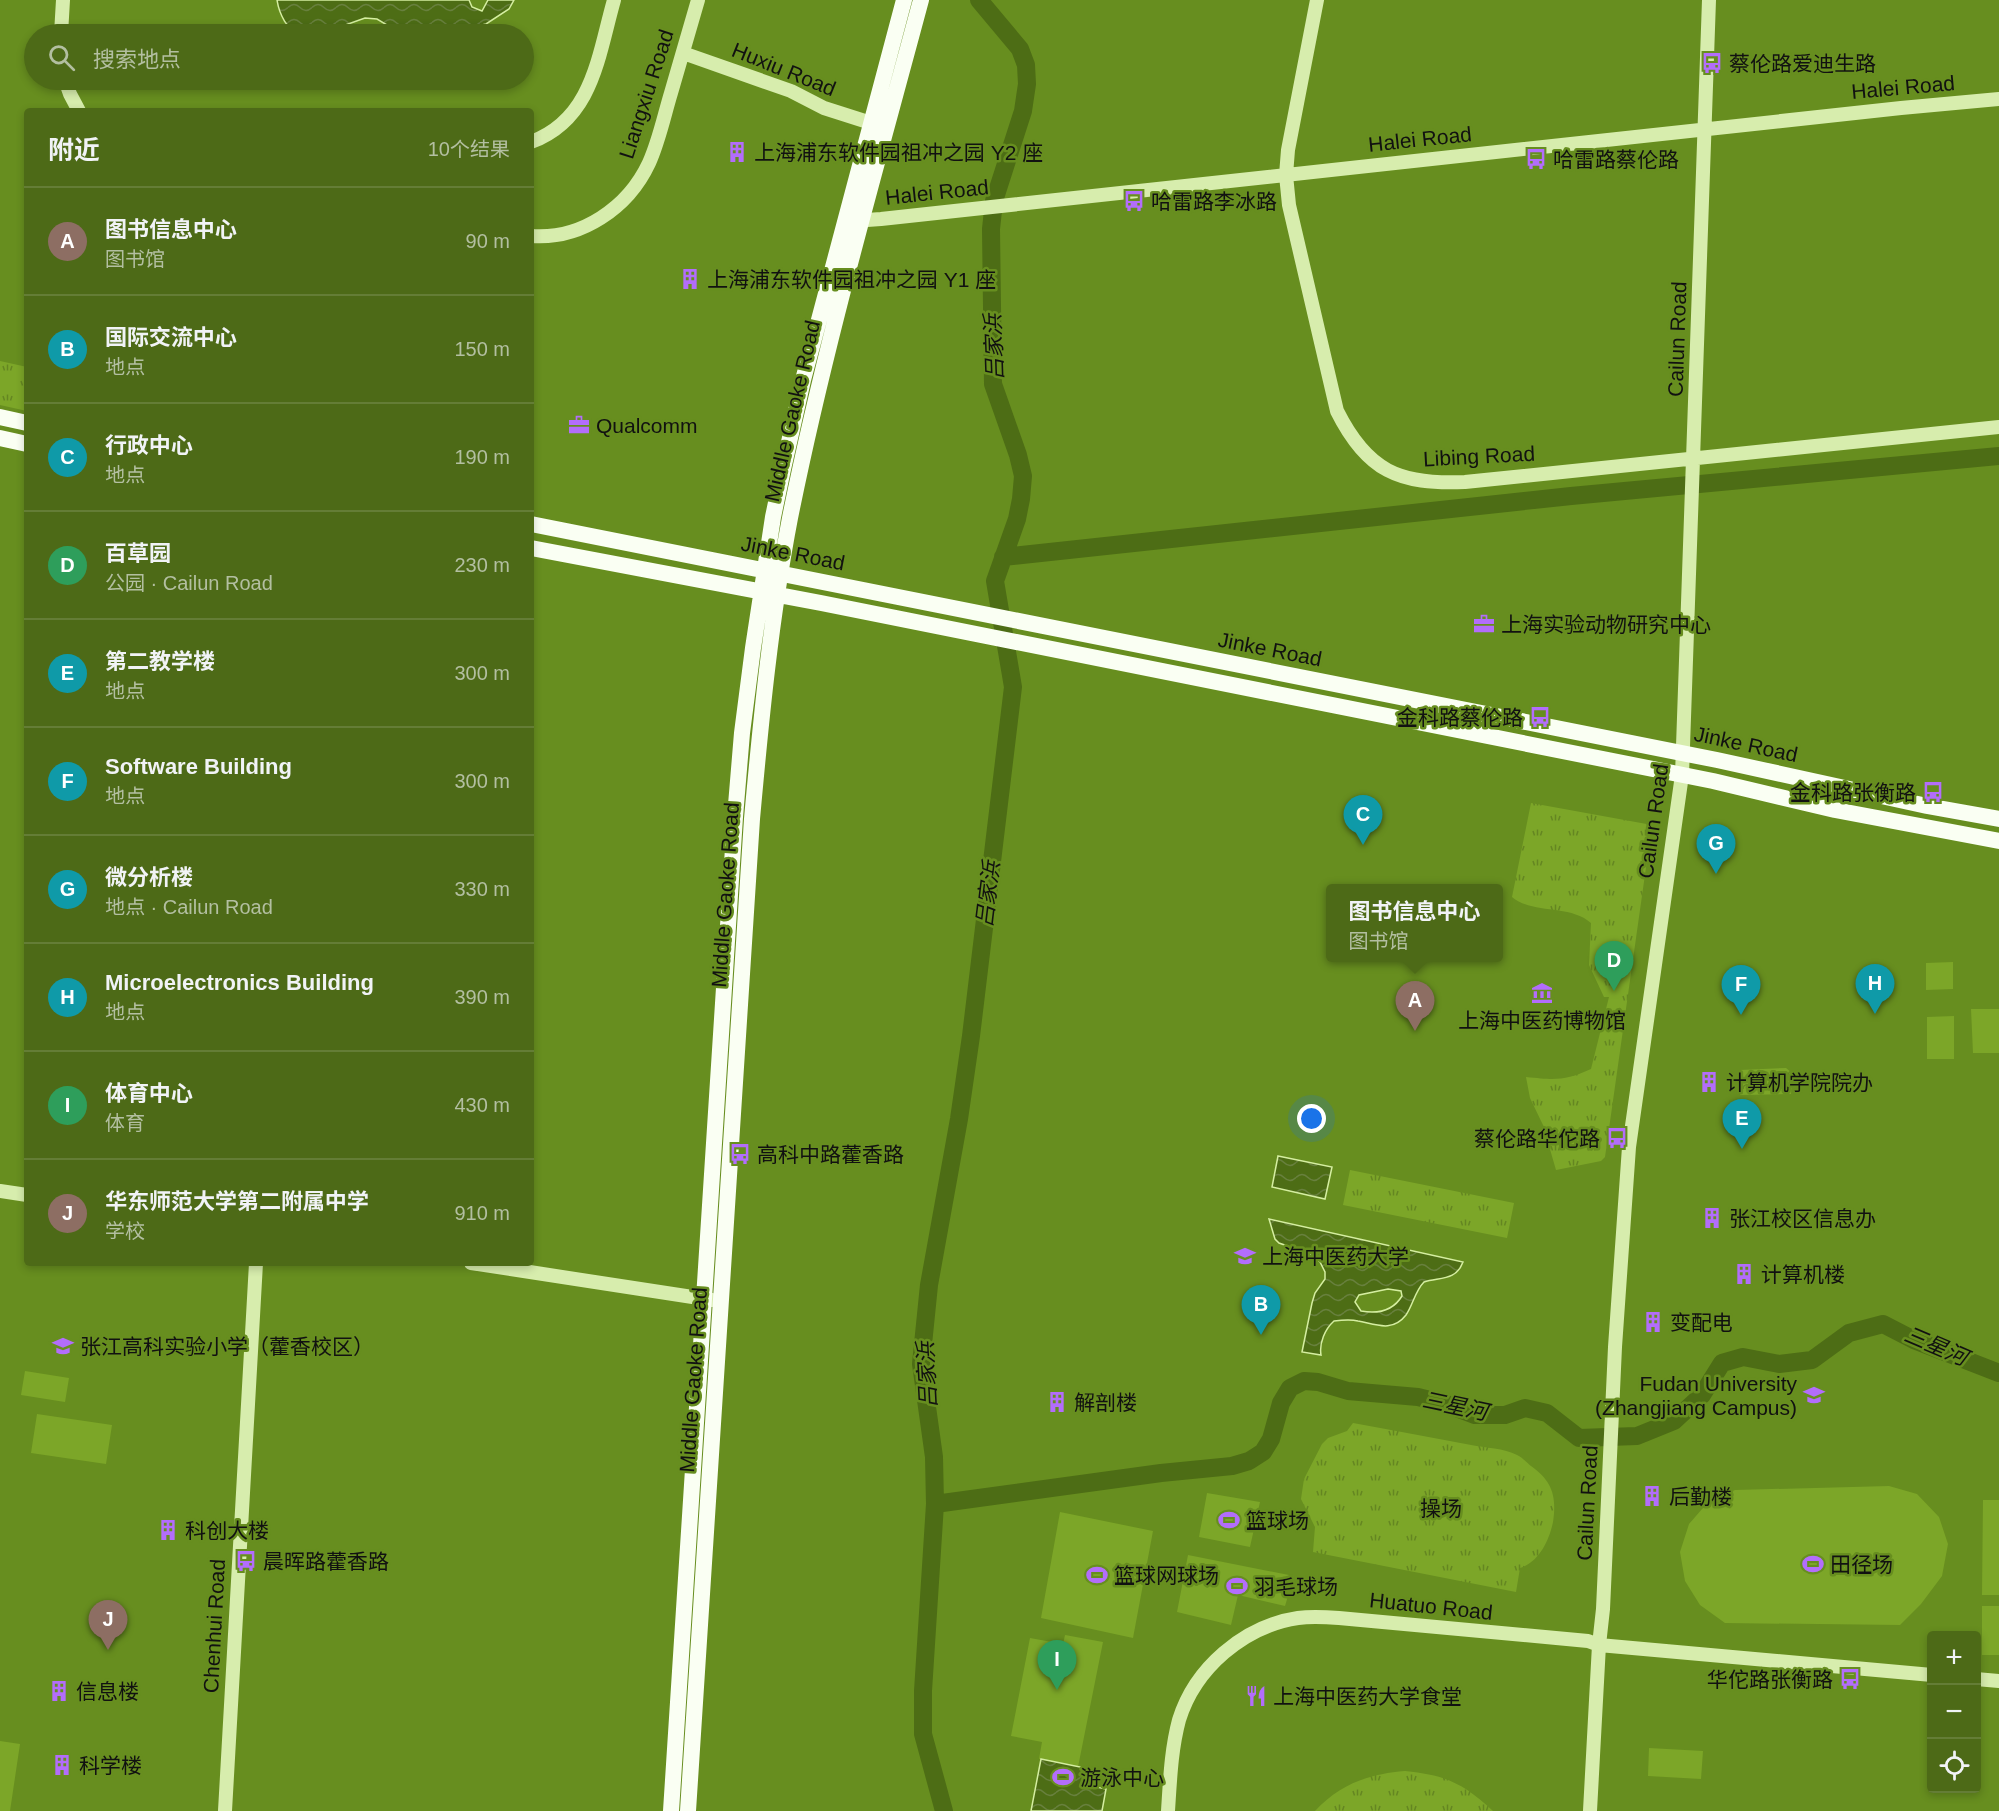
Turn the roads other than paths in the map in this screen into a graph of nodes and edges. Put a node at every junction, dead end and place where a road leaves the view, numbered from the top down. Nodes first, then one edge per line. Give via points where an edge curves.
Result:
1 (63, 0) edge
2 (614, 0) edge
3 (698, 0) edge
4 (904, 0) edge
5 (921, 0) edge
6 (1317, 0) edge
7 (1703, 0) edge
8 (1709, 0) edge
9 (62, 24) edge
10 (683, 52) junction
11 (69, 90) edge
12 (1999, 99) edge
13 (77, 108) edge
14 (871, 123) junction
15 (1701, 130) junction
16 (534, 141) edge
17 (1286, 175) junction
18 (845, 221) junction
19 (862, 221) junction
20 (534, 236) edge
21 (0, 417) edge
22 (24, 422) edge
23 (1999, 427) edge
24 (0, 438) edge
25 (24, 443) edge
26 (1691, 463) junction
27 (534, 525) edge
28 (534, 549) edge
29 (764, 570) junction
30 (781, 574) junction
31 (761, 592) junction
32 (778, 595) junction
33 (1680, 753) junction
34 (1678, 774) junction
35 (1999, 819) edge
36 (1999, 841) edge
37 (0, 1191) edge
38 (24, 1195) edge
39 (256, 1266) edge
40 (491, 1266) edge
41 (712, 1300) junction
42 (1599, 1645) junction
43 (1927, 1675) edge
44 (1981, 1679) edge
45 (1999, 1681) edge
46 (225, 1811) edge
47 (671, 1811) edge
48 (688, 1811) edge
49 (1168, 1811) edge
50 (1174, 1811) edge
51 (1590, 1811) edge

1 - 9 street
2 - 16 street via 590,82 579,104 562,125
3 - 10 street, Liangxiu Road
4 - 14 main road, Middle Gaoke Road
5 - 19 main road, Middle Gaoke Road
6 - 17 street, Libing Road
7 - 15 street, Cailun Road
8 - 15 street, Cailun Road
10 - 14 street, Huxiu Road
10 - 20 street, Liangxiu Road via 648,164 624,200 606,215 573,231
11 - 13 street
12 - 15 street, Halei Road
14 - 18 main road, Middle Gaoke Road
15 - 17 street, Halei Road
15 - 26 street, Cailun Road
17 - 19 street, Halei Road
17 - 26 street, Libing Road via 1337,411 1349,435 1384,469 1404,478 1446,483
18 - 19 street, Halei Road
18 - 29 main road, Middle Gaoke Road via 806,369
19 - 30 main road, Middle Gaoke Road via 820,385
21 - 22 main road
23 - 26 street, Libing Road
24 - 25 main road
26 - 33 street, Cailun Road
27 - 29 main road, Jinke Road
28 - 31 main road, Jinke Road
29 - 30 main road, Jinke Road
29 - 31 main road, Middle Gaoke Road
30 - 32 main road, Middle Gaoke Road
30 - 33 main road, Jinke Road
31 - 32 main road, Jinke Road
31 - 41 main road, Middle Gaoke Road via 735,817
32 - 34 main road, Jinke Road
32 - 41 main road, Middle Gaoke Road via 759,736
33 - 34 street, Cailun Road
33 - 35 main road, Jinke Road
34 - 36 main road, Jinke Road via 1835,810
34 - 42 street, Cailun Road via 1621,1138
37 - 38 street
39 - 46 street, Chenhui Road
40 - 41 street
41 - 47 main road, Middle Gaoke Road
41 - 48 main road, Middle Gaoke Road
42 - 43 street, Huatuo Road
42 - 49 street, Huatuo Road via 1339,1618 1299,1618 1262,1629 1243,1638 1208,1668 1188,1700 1175,1736
42 - 50 street, Huatuo Road via 1565,1646 1339,1623 1300,1624 1264,1634 1228,1657 1193,1702 1181,1737
42 - 51 street, Cailun Road
44 - 45 street

